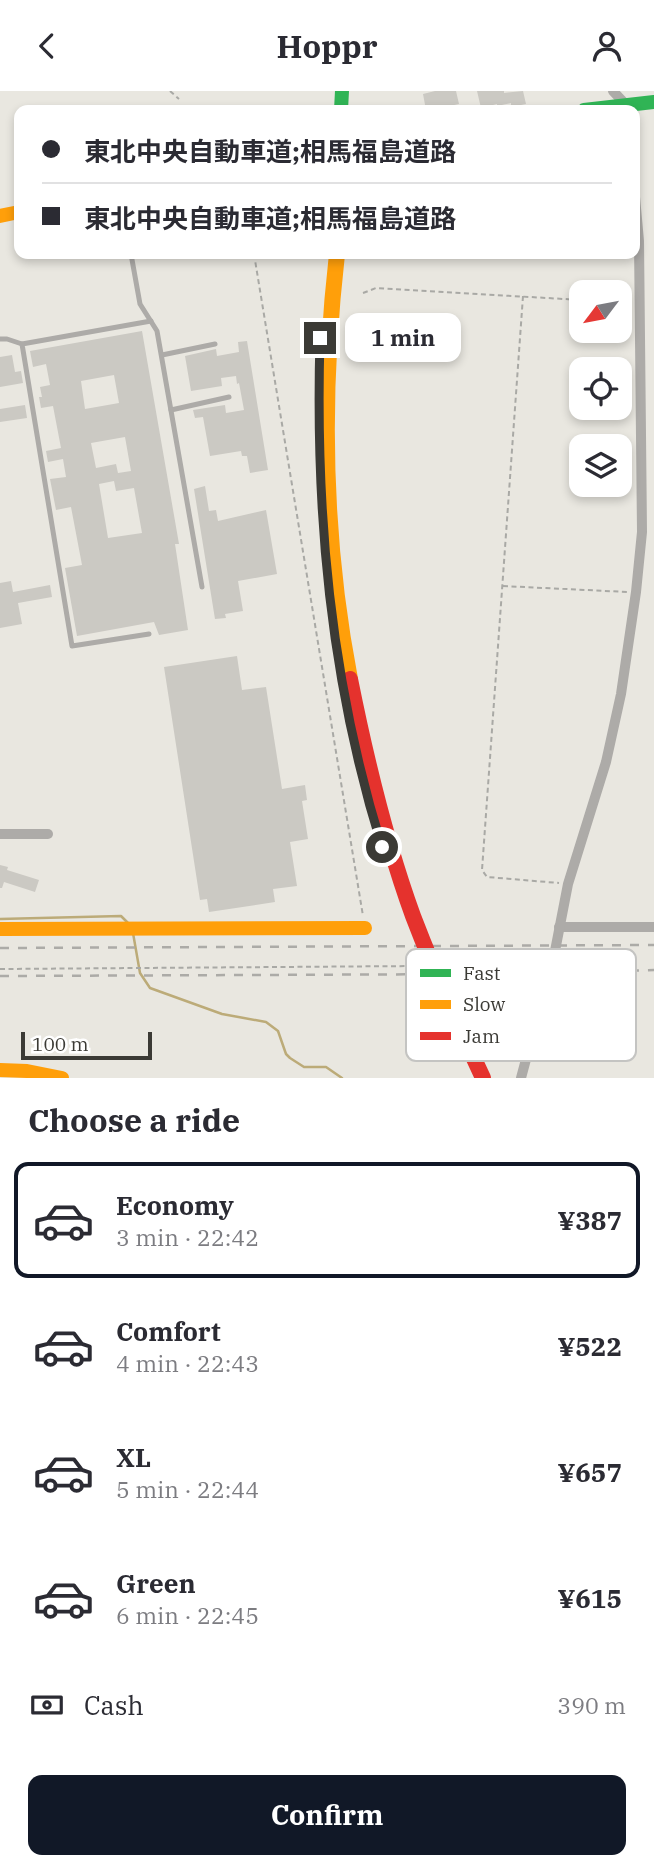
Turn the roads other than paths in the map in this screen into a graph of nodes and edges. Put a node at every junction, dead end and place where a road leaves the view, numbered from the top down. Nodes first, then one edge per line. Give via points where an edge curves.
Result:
1 (613, 91) edge
2 (625, 105) edge
3 (132, 259) edge
4 (327, 259) edge
5 (337, 259) edge
6 (639, 259) edge
7 (151, 321) junction
8 (0, 339) edge
9 (22, 344) junction
10 (215, 344) dead end
11 (162, 355) junction
12 (229, 397) dead end
13 (171, 411) junction
14 (202, 587) dead end
15 (149, 634) dead end
16 (0, 834) edge
17 (48, 834) dead end
18 (559, 927) junction
19 (654, 927) edge
20 (365, 928) road end
21 (0, 929) edge
22 (418, 949) edge
23 (426, 949) edge
24 (554, 949) edge
25 (466, 1061) edge
26 (476, 1061) edge
27 (526, 1061) edge
28 (0, 1070) edge
29 (62, 1078) edge
30 (475, 1078) edge
31 (484, 1078) edge
32 (521, 1078) edge

1 - 2 street
3 - 7 lane via 140,304
4 - 22 main road via 319,365 325,564 340,674 367,796
5 - 23 main road, bridge via 326,390 331,553 364,754
6 - 18 street via 642,532 636,592 606,762
7 - 9 lane
7 - 11 lane
8 - 9 lane
9 - 15 lane via 72,646
10 - 11 lane
11 - 13 lane
12 - 13 lane
13 - 14 lane
16 - 17 street
18 - 19 street
18 - 24 street
20 - 21 main road
25 - 30 main road
26 - 31 main road, bridge
27 - 32 street
28 - 29 main road

